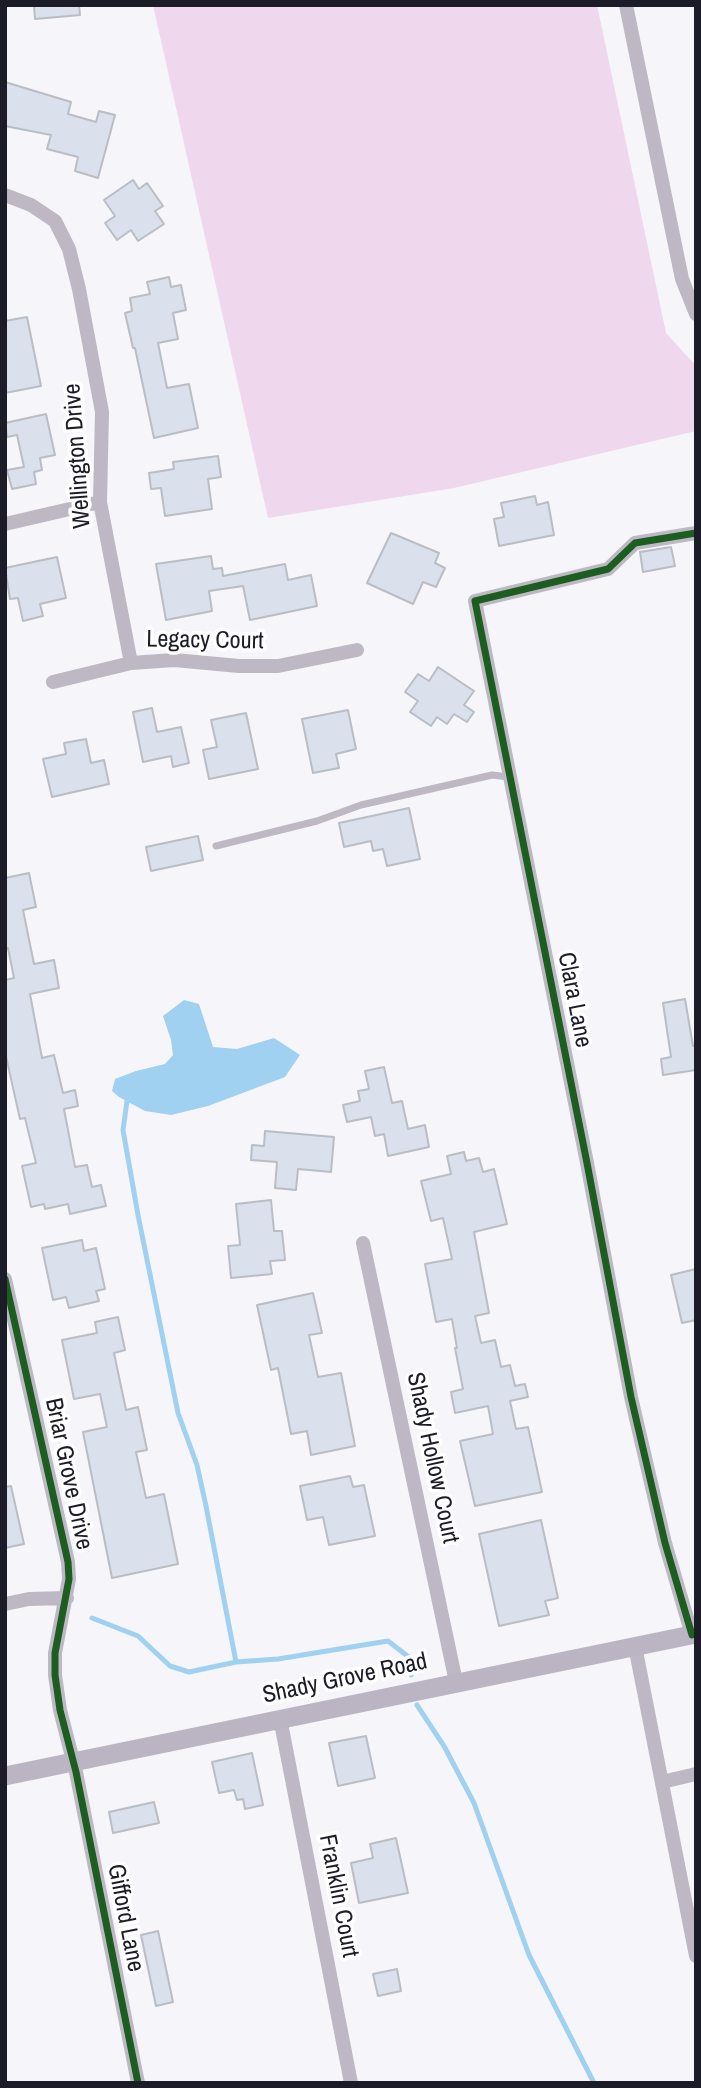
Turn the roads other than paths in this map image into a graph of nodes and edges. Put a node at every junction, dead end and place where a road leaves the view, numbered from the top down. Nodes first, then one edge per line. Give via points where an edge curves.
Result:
1 (626, 5) edge
2 (5, 195) edge
3 (696, 314) edge
4 (100, 502) junction
5 (5, 524) edge
6 (696, 533) edge
7 (357, 650) dead end
8 (131, 663) junction
9 (53, 682) dead end
10 (509, 778) junction
11 (216, 846) dead end
12 (363, 1243) dead end
13 (5, 1279) edge
14 (11, 1330) edge
15 (67, 1598) junction
16 (5, 1604) edge
17 (694, 1634) edge
18 (635, 1646) junction
19 (456, 1682) junction
20 (280, 1718) junction
21 (73, 1761) junction
22 (696, 1774) edge
23 (5, 1776) edge
24 (662, 1782) junction
25 (696, 1956) edge
26 (138, 2083) edge
27 (351, 2083) edge

1 - 3 street via 682,279
2 - 4 street, Wellington Drive via 55,221 69,250 102,412
4 - 5 street
4 - 8 street, Wellington Drive
6 - 10 street, Clara Lane via 635,543 608,569 475,601
7 - 8 street, Legacy Court via 278,666 174,660
8 - 9 street, Legacy Court
10 - 11 lane via 492,775 374,802
10 - 17 street, Clara Lane via 631,1397 665,1543
12 - 19 street, Shady Hollow Court
13 - 14 street, Briar Grove Drive
14 - 15 street, Briar Grove Drive via 68,1562
15 - 16 street
15 - 21 street, Briar Grove Drive via 55,1675
17 - 18 street, Shady Grove Road
18 - 19 street, Shady Grove Road
18 - 24 street
19 - 20 street, Shady Grove Road
20 - 21 street, Shady Grove Road
20 - 27 street, Franklin Court
21 - 23 street, Shady Grove Road
21 - 26 street, Gifford Lane
22 - 24 street
24 - 25 street

